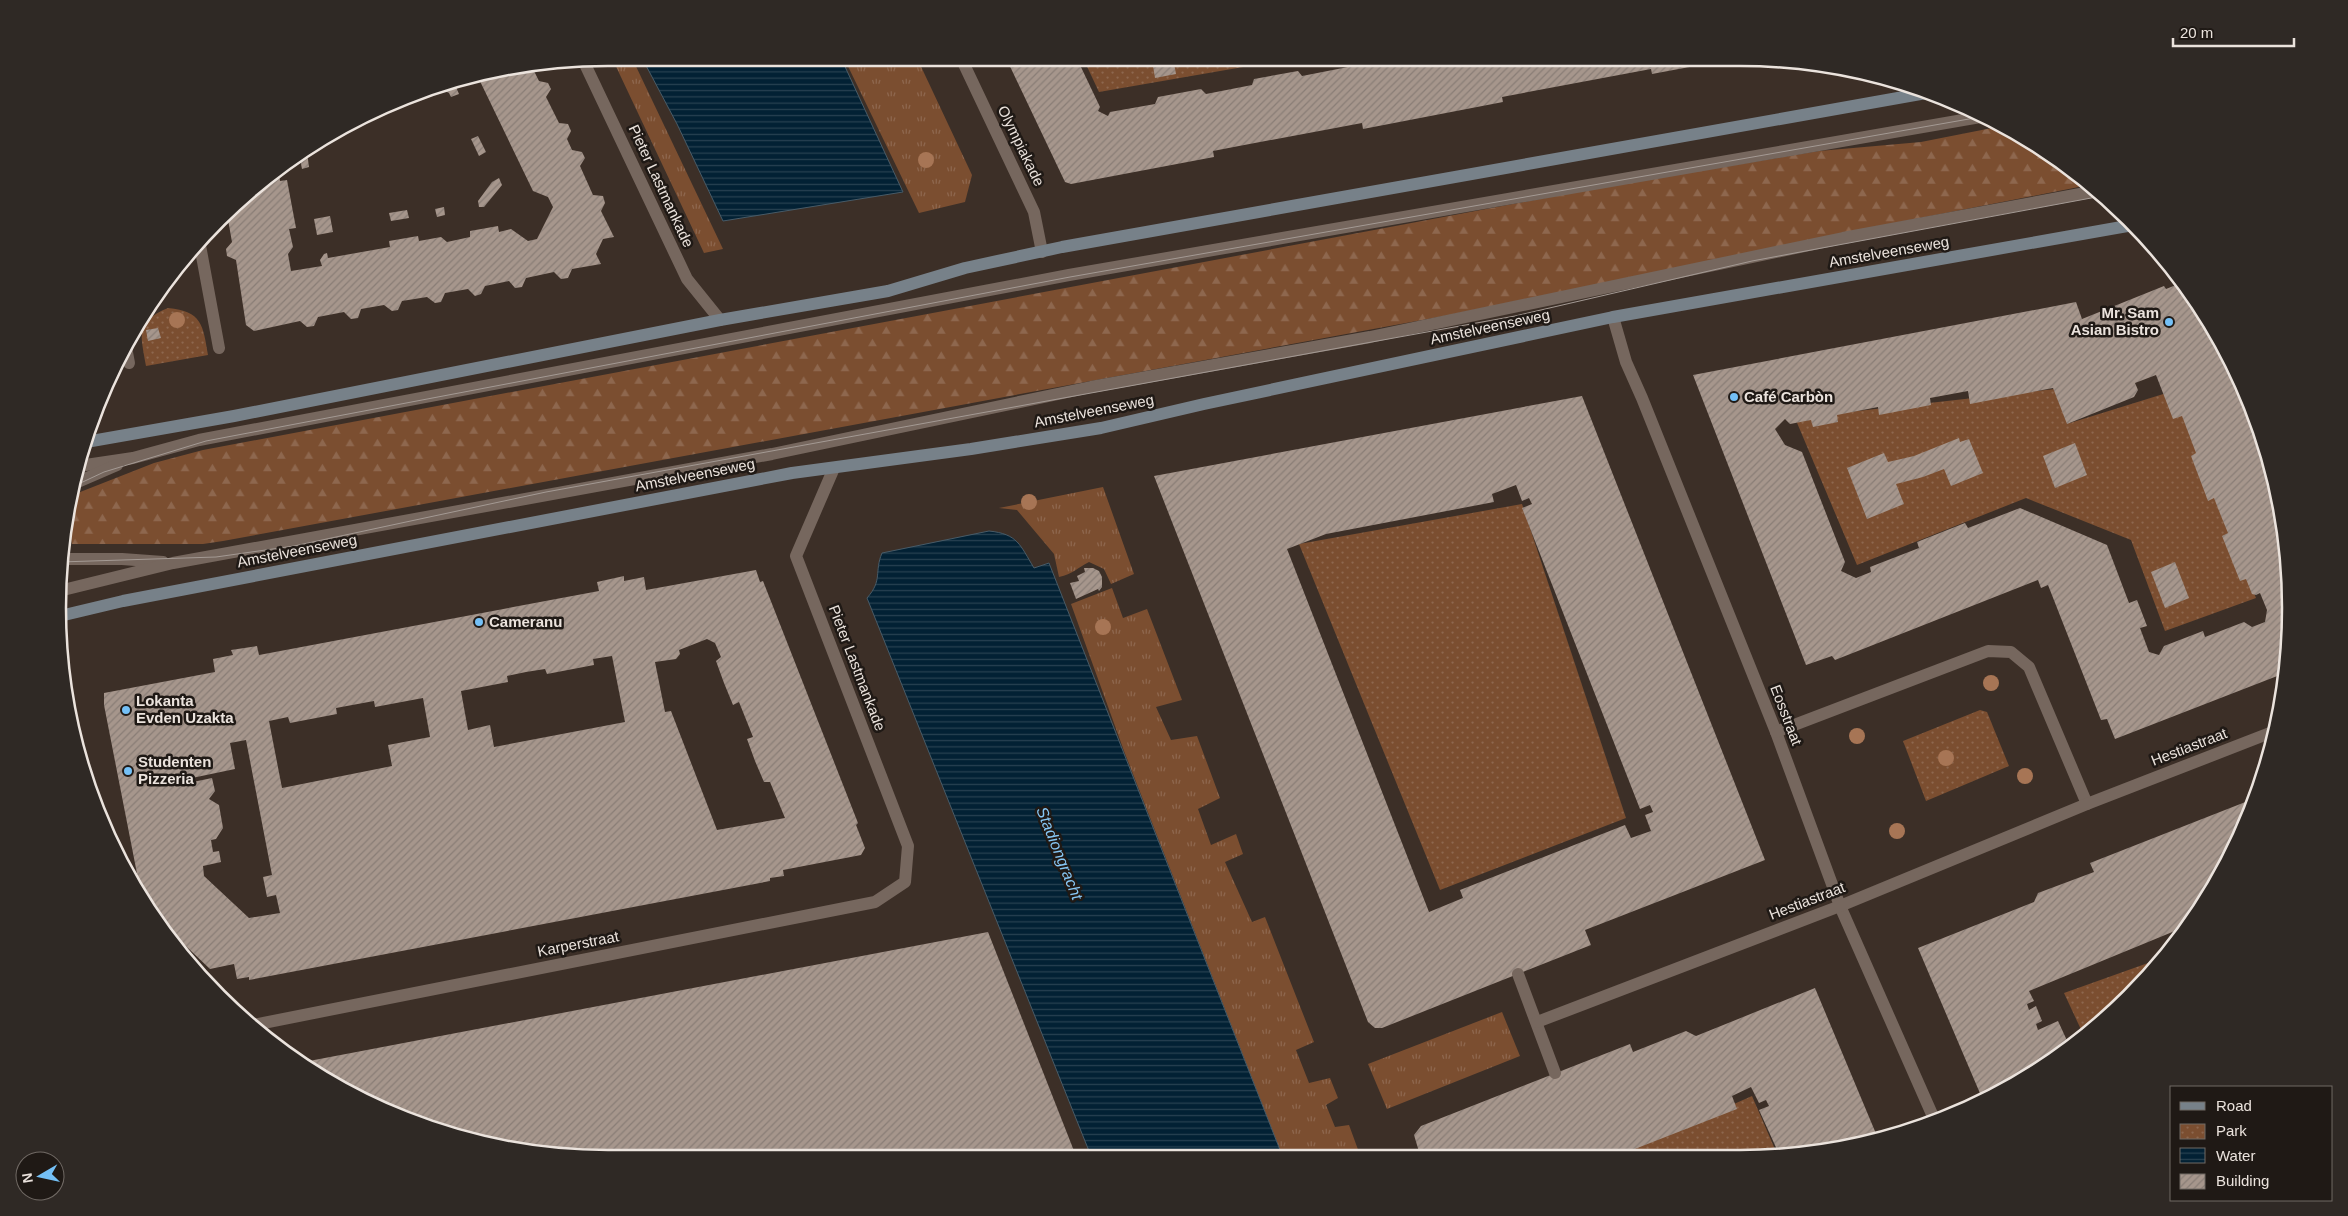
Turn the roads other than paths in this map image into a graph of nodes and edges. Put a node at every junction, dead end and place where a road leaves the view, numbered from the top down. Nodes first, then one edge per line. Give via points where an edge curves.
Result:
1 (964, 66) edge
2 (586, 67) edge
3 (1914, 95) edge
4 (1972, 118) edge
5 (2087, 193) edge
6 (2125, 227) edge
7 (201, 251) edge
8 (1042, 252) junction
9 (1613, 317) junction
10 (720, 320) junction
11 (220, 348) dead end
12 (128, 357) edge
13 (129, 363) dead end
14 (93, 441) edge
15 (133, 458) junction
16 (86, 465) edge
17 (834, 468) junction
18 (82, 480) edge
19 (69, 559) edge
20 (173, 563) junction
21 (67, 588) edge
22 (66, 615) edge
23 (1776, 732) junction
24 (2266, 734) edge
25 (2087, 804) junction
26 (904, 882) joint
27 (1840, 906) junction
28 (1518, 974) dead end
29 (1537, 1022) junction
30 (261, 1023) edge
31 (1555, 1073) dead end
32 (1932, 1114) edge

1 - 8 street, Olympiakade via 1034,212
2 - 10 street, Pieter Lastmankade via 687,279
3 - 8 main road
4 - 15 street via 1069,275 199,440
5 - 20 street, Amstelveenseweg via 1834,239 1379,335 1091,387 772,454
6 - 9 main road, Amstelveenseweg
7 - 11 street
8 - 10 main road via 965,268 888,291
9 - 17 main road, Amstelveenseweg via 1100,428
9 - 23 street, Eosstraat via 1626,362
10 - 14 main road
12 - 13 street
15 - 16 street
15 - 18 street
17 - 22 main road, Amstelveenseweg via 792,473
17 - 26 street, Pieter Lastmankade via 796,556 908,846
19 - 20 street, Amstelveenseweg
20 - 21 street, Amstelveenseweg
23 - 25 street via 1988,651 2011,652 2029,667
23 - 27 street, Eosstraat
24 - 25 street, Hestiastraat
25 - 27 street, Hestiastraat
26 - 30 street, Karperstraat via 875,902
27 - 29 street, Hestiastraat
27 - 32 street, Eosstraat
28 - 29 street
29 - 31 street

